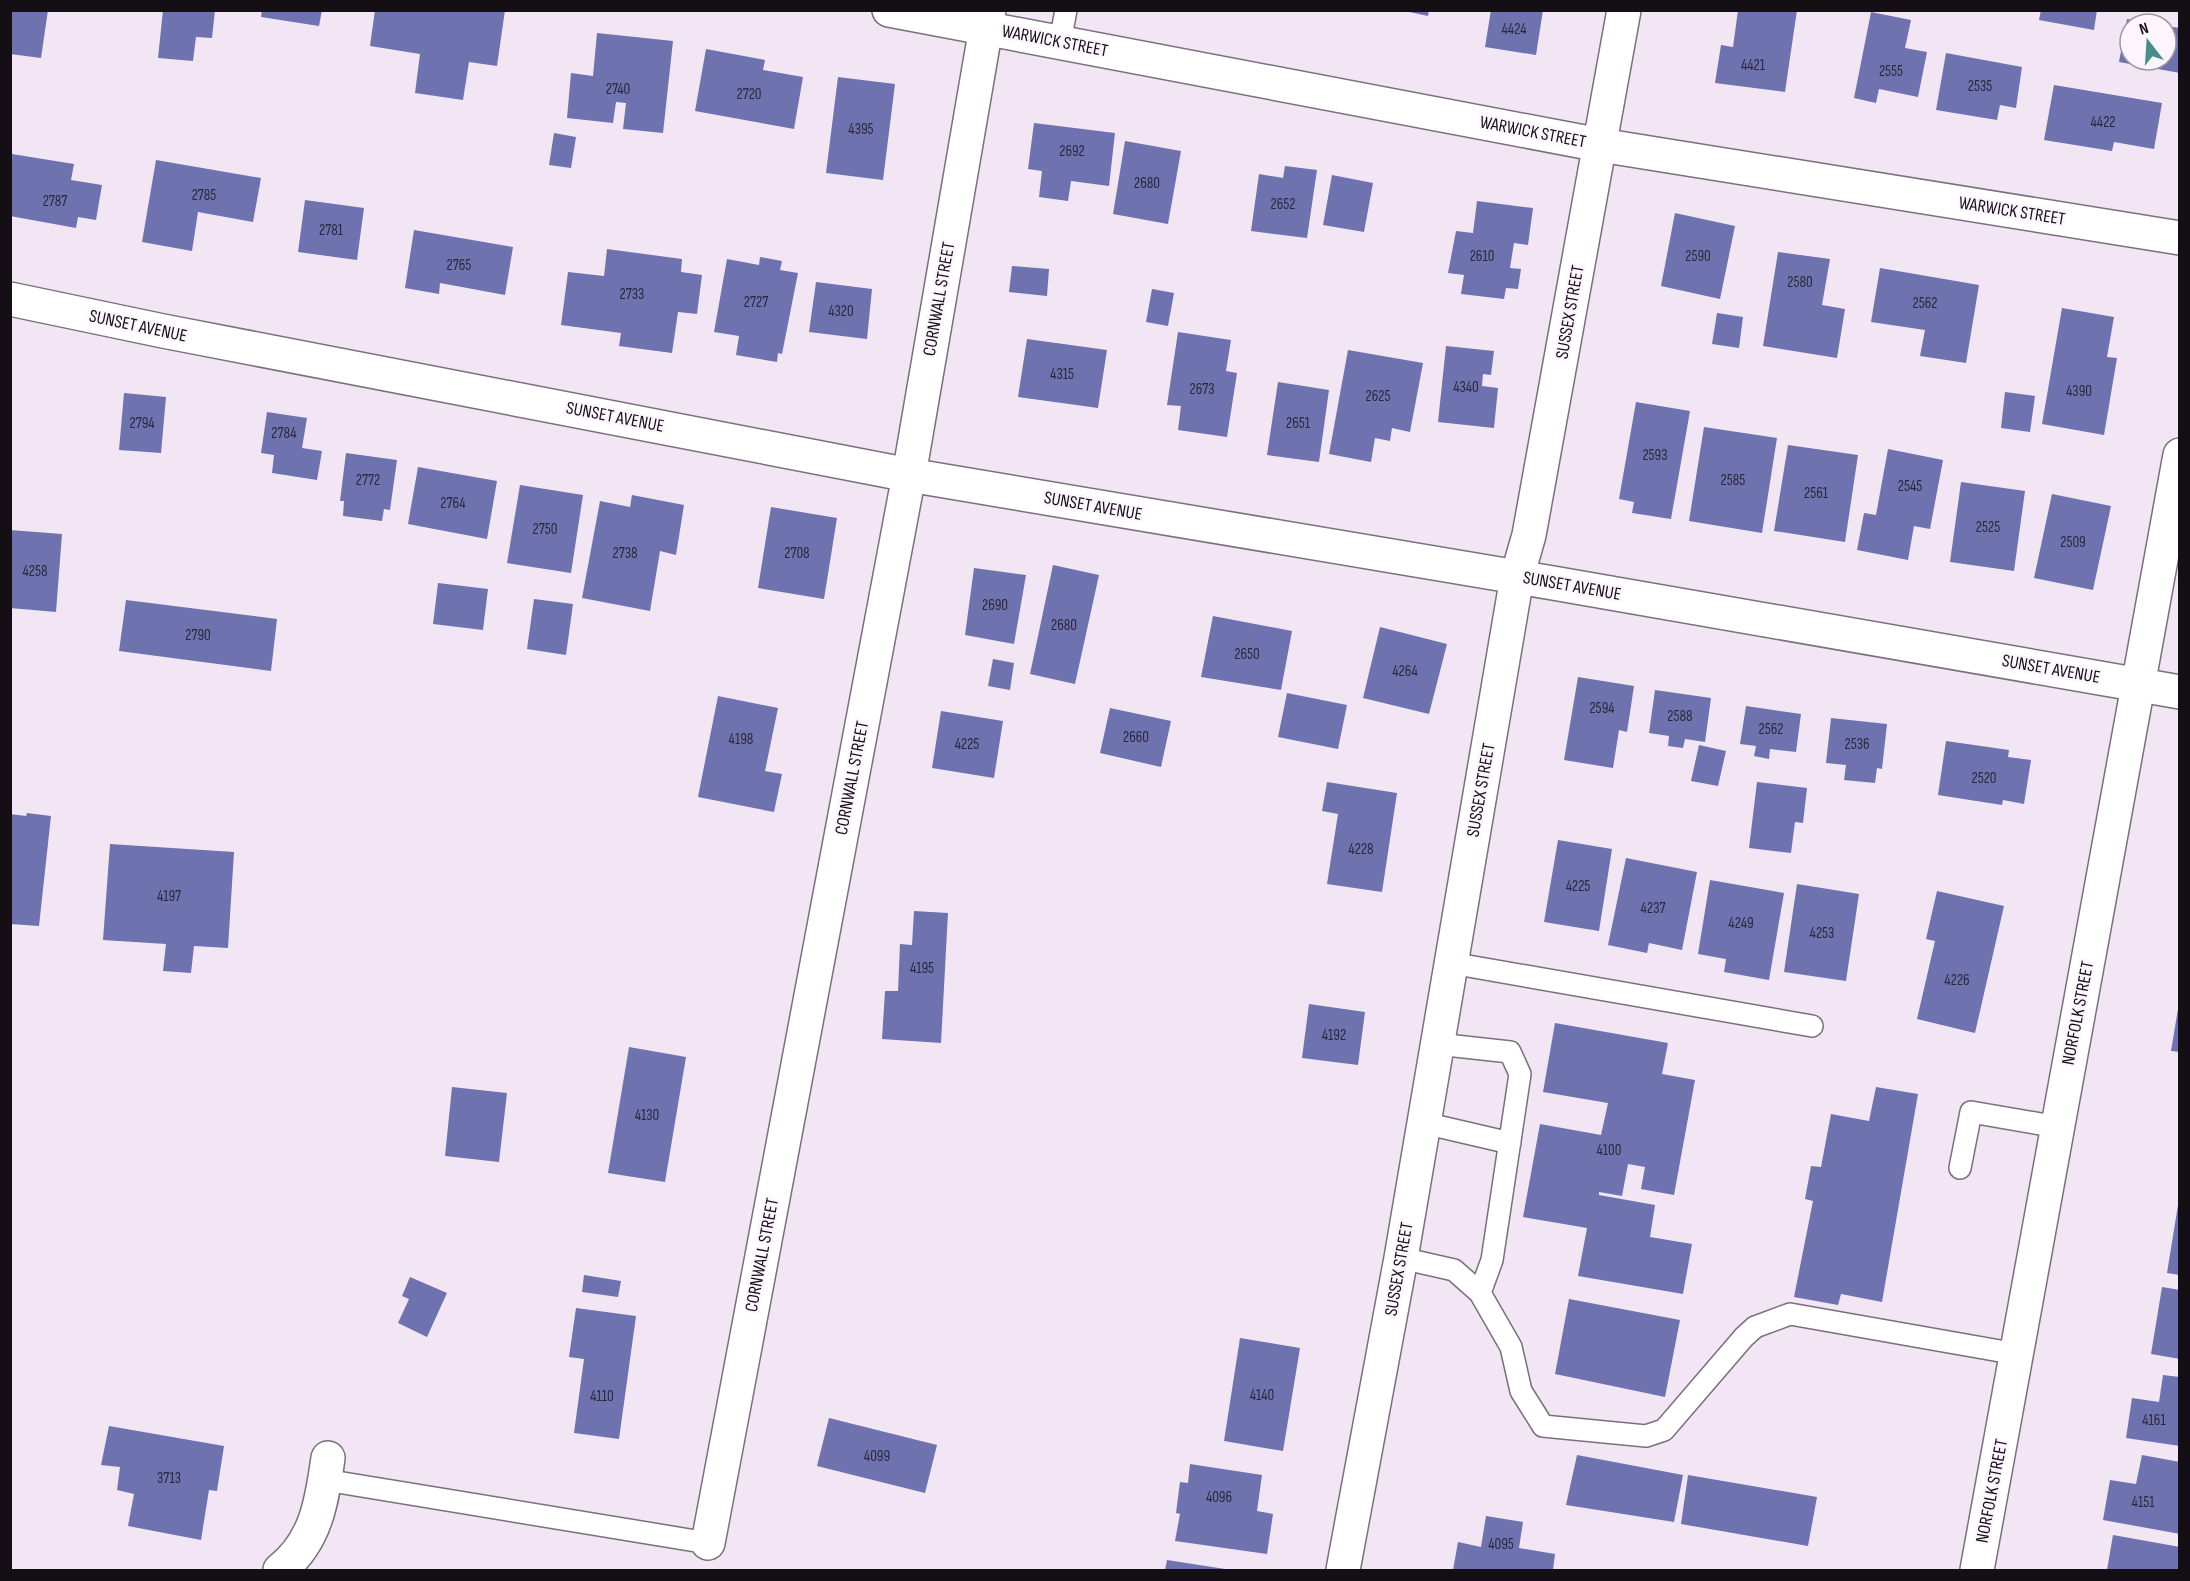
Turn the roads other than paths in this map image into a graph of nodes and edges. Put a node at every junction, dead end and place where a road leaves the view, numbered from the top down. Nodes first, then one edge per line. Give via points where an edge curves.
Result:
1 (889, 10) edge
2 (1066, 10) edge
3 (1624, 10) edge
4 (987, 19) edge
5 (1060, 42) junction
6 (1600, 145) junction
7 (2180, 238) edge
8 (10, 299) edge
9 (2180, 455) edge
10 (909, 475) junction
11 (1517, 577) junction
12 (2140, 685) junction
13 (2180, 692) edge
14 (1451, 963) junction
15 (1812, 1026) dead end
16 (1437, 1044) junction
17 (1424, 1124) junction
18 (2058, 1127) junction
19 (1510, 1143) junction
20 (1960, 1168) dead end
21 (1401, 1258) junction
22 (1480, 1293) junction
23 (2017, 1354) junction
24 (327, 1469) joint
25 (708, 1543) joint
26 (280, 1570) edge
27 (1343, 1570) edge
28 (1977, 1570) edge

1 - 4 street, WARWICK STREET
2 - 5 lane
3 - 6 street, SUSSEX STREET
4 - 5 street, WARWICK STREET
4 - 10 street, CORNWALL STREET
5 - 6 street, WARWICK STREET
6 - 7 street, WARWICK STREET
6 - 11 street, SUSSEX STREET via 1529,535
8 - 10 street, SUNSET AVENUE
9 - 12 street, NORFOLK STREET
10 - 11 street, SUNSET AVENUE
10 - 25 street, CORNWALL STREET
11 - 12 street, SUNSET AVENUE
11 - 14 street, SUSSEX STREET
12 - 13 street, SUNSET AVENUE
12 - 18 street, NORFOLK STREET
14 - 15 lane
14 - 16 street, SUSSEX STREET
16 - 17 street, SUSSEX STREET
16 - 19 lane via 1510,1052 1520,1074
17 - 19 lane
17 - 21 street, SUSSEX STREET
18 - 20 lane via 1971,1112
18 - 23 street, NORFOLK STREET
19 - 22 lane via 1492,1260
21 - 22 lane via 1454,1270
21 - 27 street, SUSSEX STREET
22 - 23 lane via 1511,1347 1521,1391 1543,1426 1646,1436 1664,1430 1744,1337 1755,1327 1790,1314
23 - 28 street, NORFOLK STREET
24 - 25 lane
24 - 26 street via 322,1503 311,1534 293,1560

